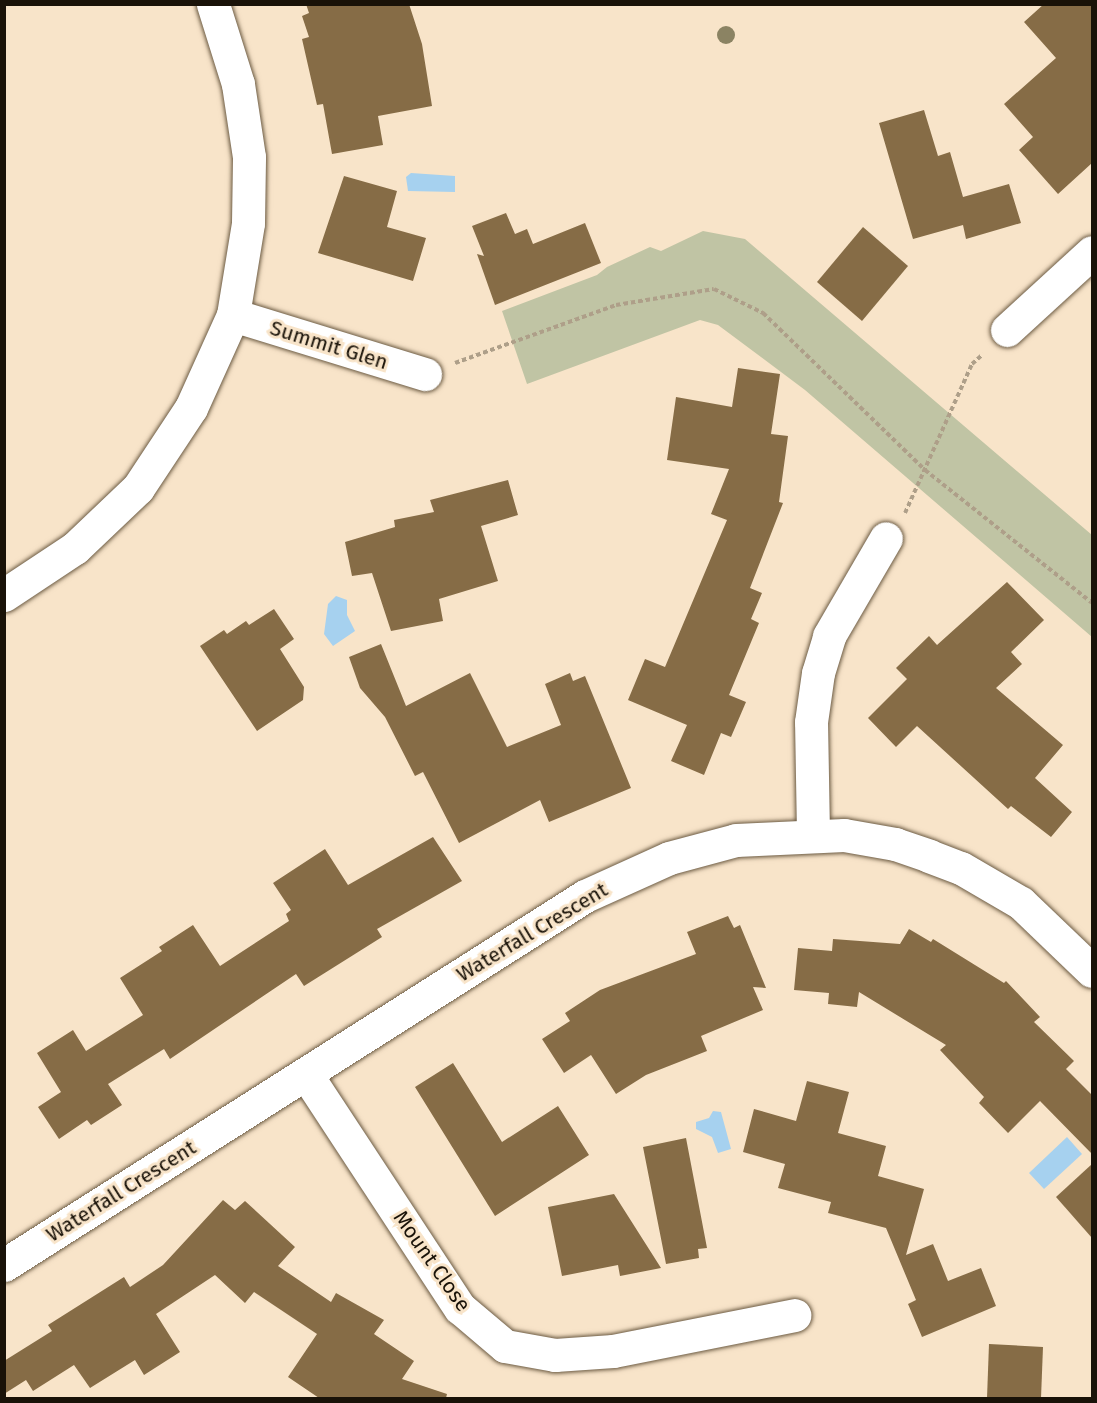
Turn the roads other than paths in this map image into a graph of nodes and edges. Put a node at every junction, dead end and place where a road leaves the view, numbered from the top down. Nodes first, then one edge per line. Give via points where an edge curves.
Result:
1 (213, 4) edge
2 (1092, 252) edge
3 (233, 315) junction
4 (1007, 330) road end
5 (425, 374) road end
6 (886, 538) road end
7 (4, 595) edge
8 (813, 834) junction
9 (1092, 971) edge
10 (306, 1074) junction
11 (4, 1265) edge
12 (794, 1315) dead end

1 - 3 street via 238,84 249,157 248,223
2 - 4 street
3 - 5 street, Summit Glen
3 - 7 street via 191,408 138,488 75,548
6 - 8 street via 829,636 820,663 811,722
8 - 9 street, Waterfall Crescent via 895,844 961,868 1021,903
8 - 10 street, Waterfall Crescent via 736,840 669,858 585,896
10 - 11 street, Waterfall Crescent
10 - 12 street, Mount Close via 460,1308 505,1346 555,1355 613,1351

